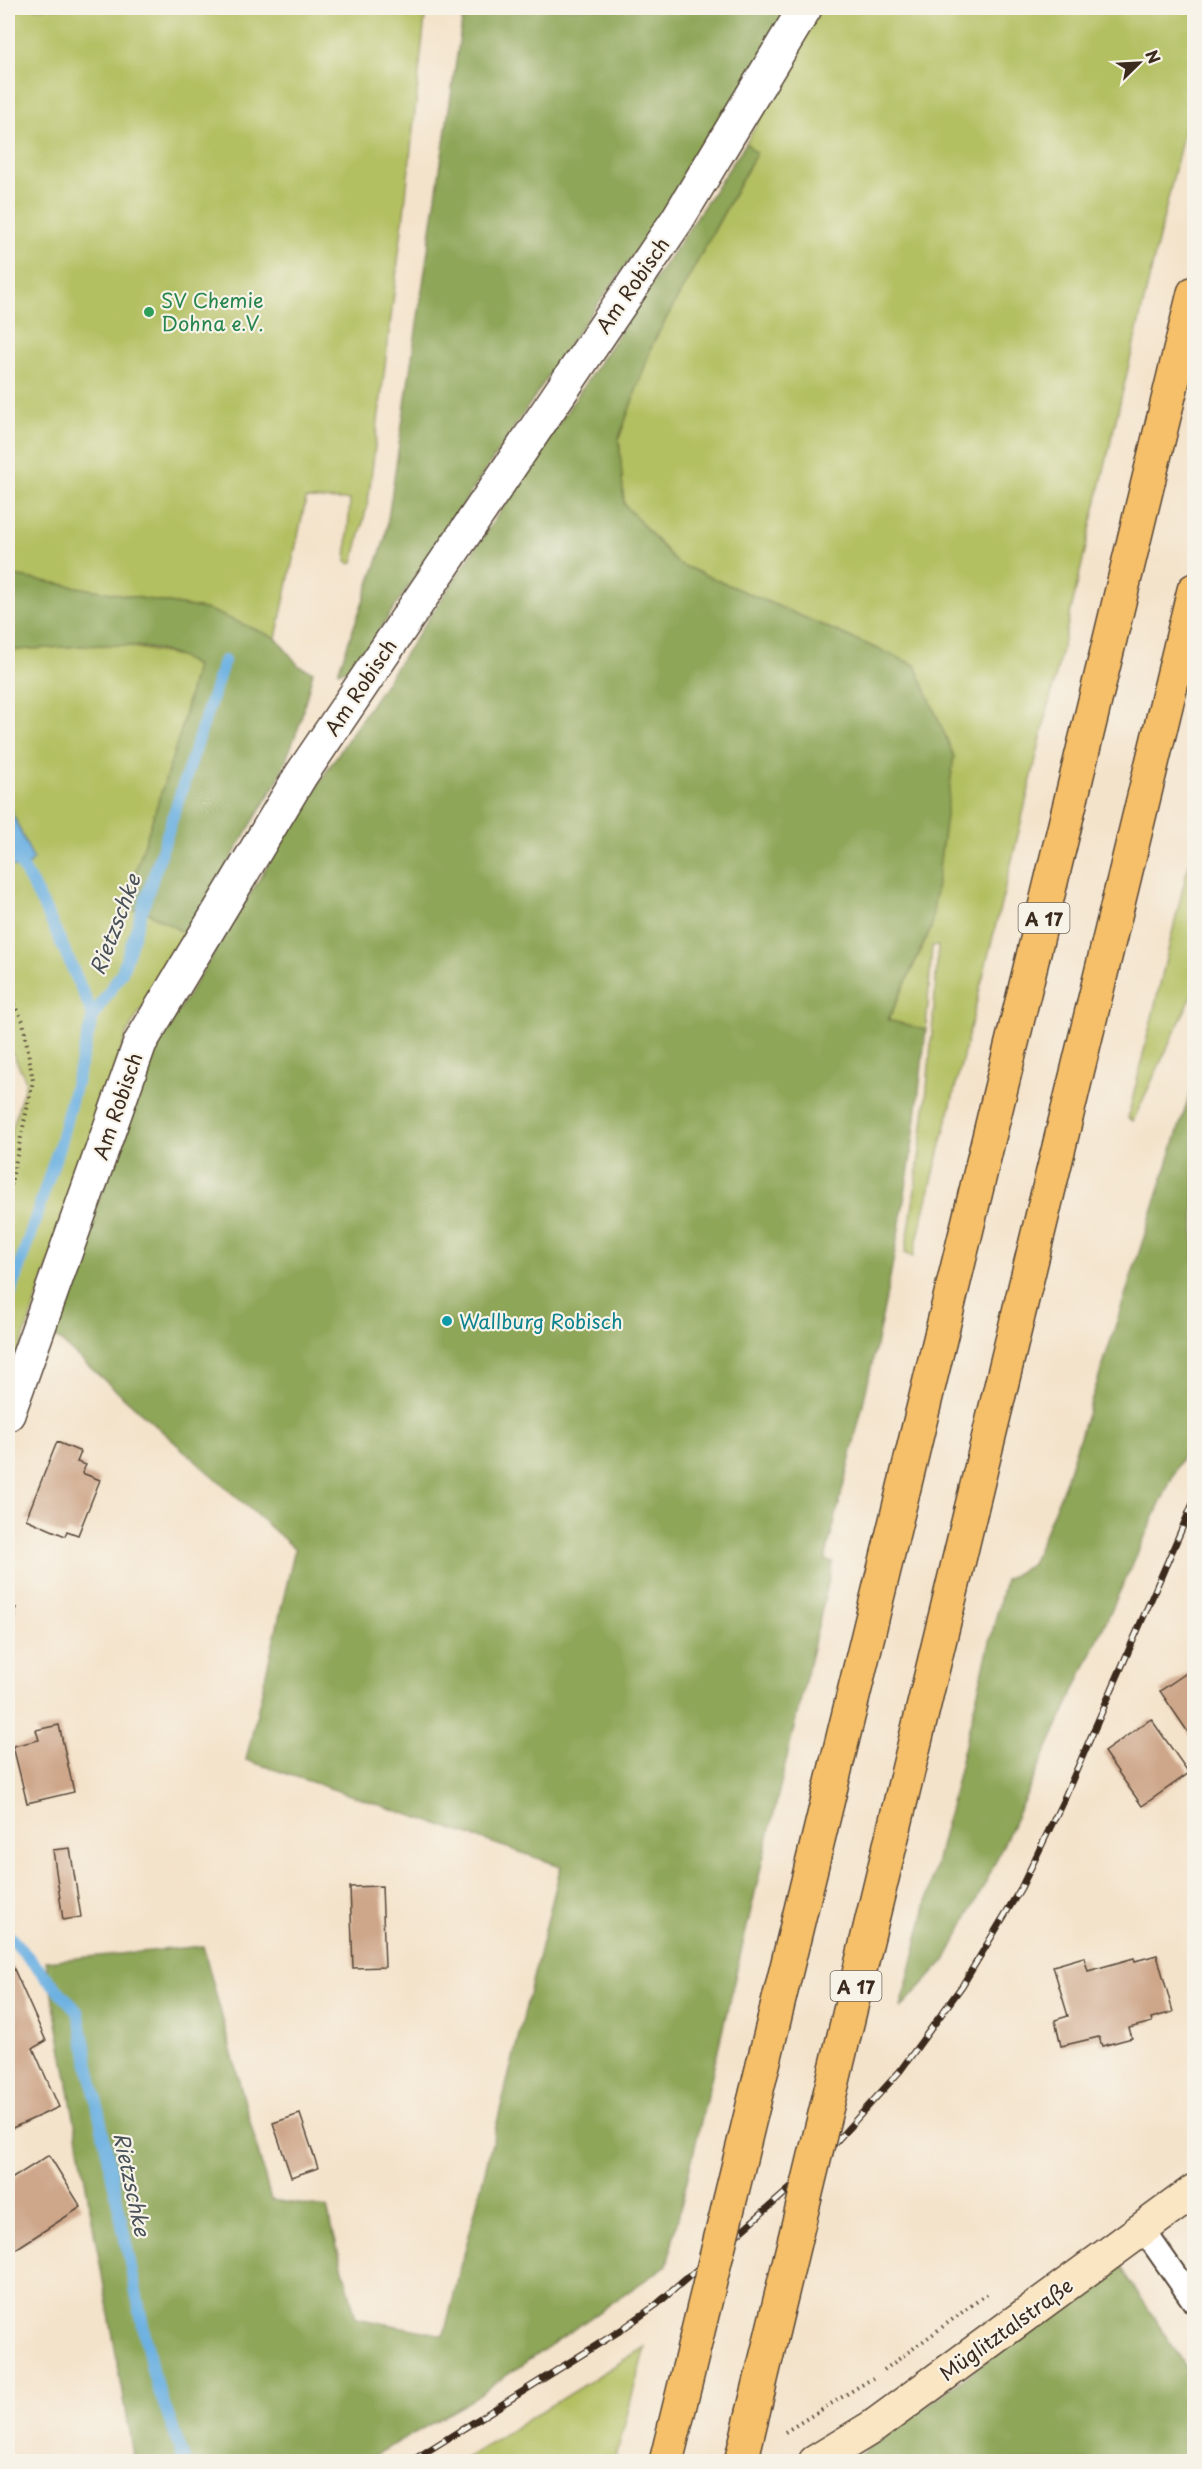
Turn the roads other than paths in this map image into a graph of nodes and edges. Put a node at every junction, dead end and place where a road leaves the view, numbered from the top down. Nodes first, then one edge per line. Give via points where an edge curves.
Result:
1 (805, 8) edge
2 (1194, 293) edge
3 (1194, 590) edge
4 (8, 1414) edge
5 (1194, 2191) edge
6 (1143, 2229) junction
7 (1194, 2302) edge
8 (666, 2462) edge
9 (741, 2462) edge
10 (815, 2462) edge

1 - 4 street, Am Robisch via 677,219 301,775 140,1043
2 - 8 highway, A 17, bridge
3 - 9 highway, A 17, bridge
5 - 6 main road, Müglitztalstraße
6 - 7 lane
6 - 10 main road, Müglitztalstraße via 874,2426

